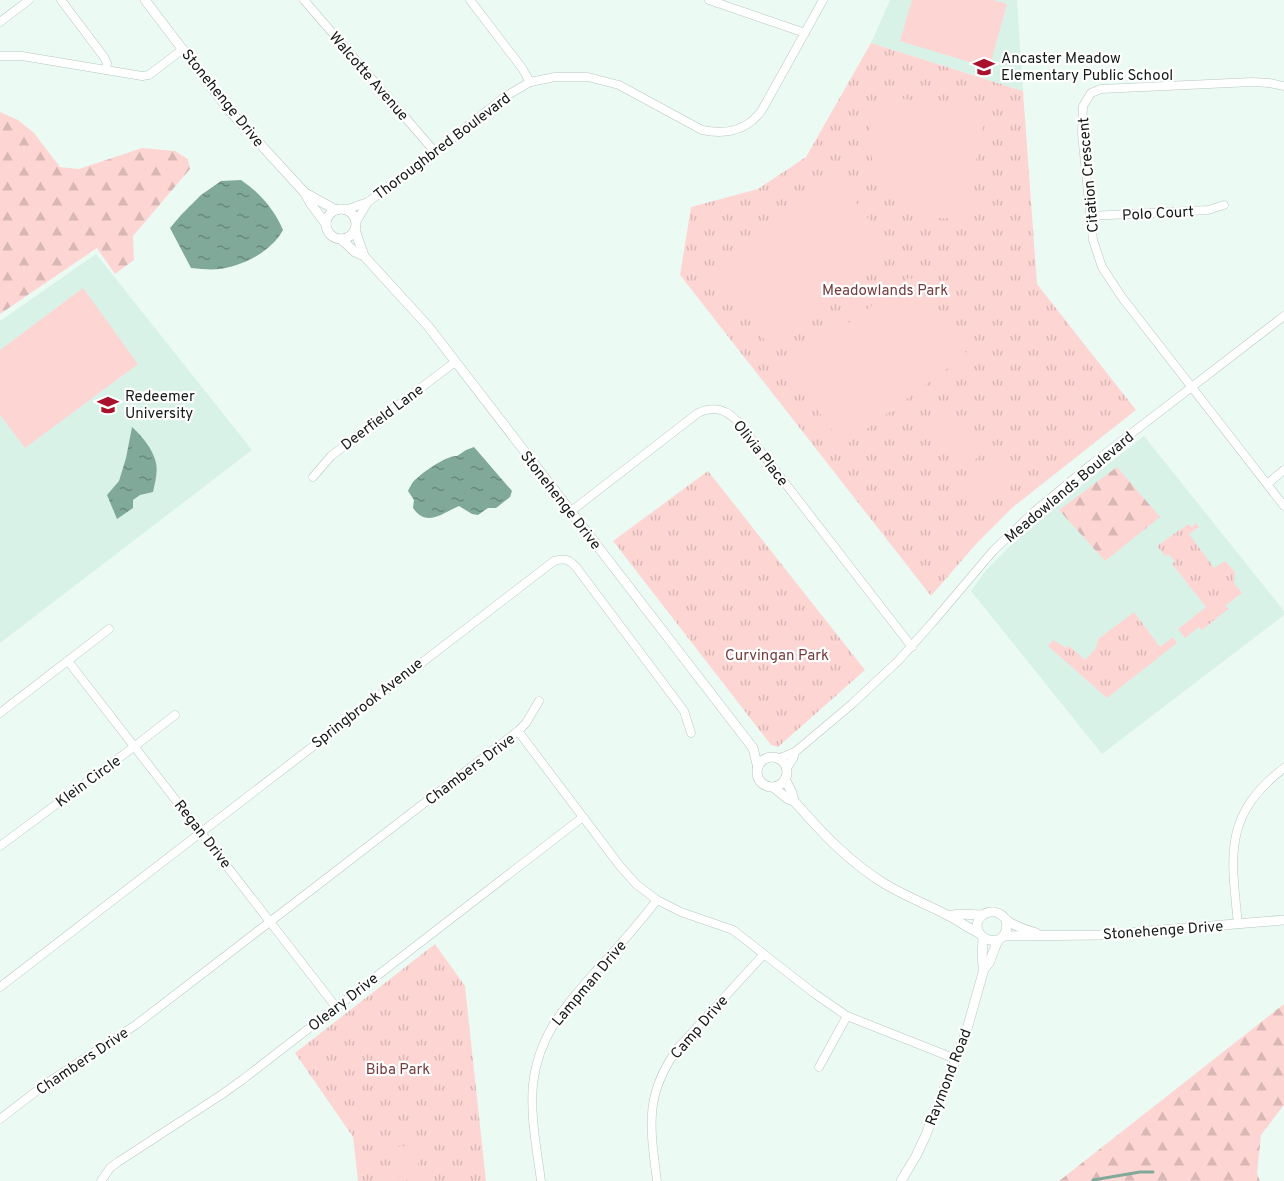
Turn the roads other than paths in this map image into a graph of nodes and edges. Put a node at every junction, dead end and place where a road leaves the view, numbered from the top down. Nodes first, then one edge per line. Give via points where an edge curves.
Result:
1 (29, 0) edge
2 (61, 0) edge
3 (145, 0) edge
4 (304, 0) edge
5 (470, 0) edge
6 (709, 0) edge
7 (823, 0) edge
8 (0, 22) edge
9 (805, 33) junction
10 (183, 49) junction
11 (0, 56) edge
12 (106, 70) junction
13 (530, 82) junction
14 (1284, 86) edge
15 (435, 153) junction
16 (305, 193) junction
17 (368, 202) junction
18 (1224, 205) dead end
19 (341, 210) junction
20 (1090, 216) junction
21 (326, 224) junction
22 (356, 226) junction
23 (341, 239) junction
24 (364, 256) junction
25 (1284, 316) edge
26 (455, 362) junction
27 (1192, 387) junction
28 (1284, 470) edge
29 (314, 477) dead end
30 (1267, 484) junction
31 (1284, 506) edge
32 (570, 512) junction
33 (109, 629) dead end
34 (912, 647) junction
35 (68, 661) junction
36 (538, 701) dead end
37 (0, 713) edge
38 (175, 715) dead end
39 (518, 731) junction
40 (692, 733) dead end
41 (135, 746) junction
42 (753, 748) junction
43 (795, 752) junction
44 (773, 758) junction
45 (758, 768) junction
46 (1284, 768) edge
47 (786, 774) junction
48 (773, 787) junction
49 (794, 801) junction
50 (583, 817) junction
51 (201, 831) junction
52 (0, 846) edge
53 (657, 900) junction
54 (983, 915) junction
55 (949, 916) junction
56 (1006, 920) junction
57 (1284, 920) edge
58 (270, 921) junction
59 (1238, 924) junction
60 (981, 935) junction
61 (1041, 935) junction
62 (1001, 938) junction
63 (764, 954) junction
64 (984, 969) junction
65 (0, 987) edge
66 (336, 1007) junction
67 (847, 1016) junction
68 (956, 1059) junction
69 (819, 1067) dead end
70 (0, 1119) edge
71 (101, 1181) edge
72 (541, 1181) edge
73 (657, 1181) edge
74 (901, 1181) edge

1 - 8 street
2 - 12 street via 104,57
3 - 10 street, Stonehenge Drive
4 - 15 street, Walcotte Avenue
5 - 13 street
6 - 9 street
7 - 9 street, Thoroughbred Boulevard
9 - 13 street, Thoroughbred Boulevard via 755,119 727,132 702,130 619,85 588,76
10 - 12 street via 149,75
10 - 16 street, Stonehenge Drive via 228,109
11 - 12 street
13 - 15 street, Thoroughbred Boulevard via 506,96
14 - 20 street, Citation Crescent via 1252,82 1111,87 1091,93 1083,106 1082,134
15 - 17 street, Thoroughbred Boulevard
16 - 19 street, Stonehenge Drive
16 - 21 street, Stonehenge Drive
17 - 19 street, Thoroughbred Boulevard
17 - 22 street, Thoroughbred Boulevard
18 - 20 street, Polo Court via 1208,210
19 - 21 street via 329,216
19 - 22 street via 352,214
20 - 27 street, Citation Crescent via 1102,267
21 - 23 street via 329,233
22 - 23 street via 350,237
22 - 24 street, Stonehenge Drive
23 - 24 street, Stonehenge Drive
24 - 26 street, Stonehenge Drive
25 - 27 street, Meadowlands Boulevard
26 - 29 street, Deerfield Lane via 330,456
26 - 32 street, Stonehenge Drive
27 - 30 street, Citation Crescent
27 - 34 street, Meadowlands Boulevard via 1017,527
28 - 30 street
30 - 31 street, Citation Crescent
32 - 34 street, Olivia Place via 698,413 713,408 725,411 737,421
32 - 42 street, Stonehenge Drive
33 - 35 street
34 - 43 street, Meadowlands Boulevard
35 - 37 street
35 - 41 street, Regan Drive
36 - 39 street
38 - 41 street, Klein Circle
39 - 50 street, Chambers Drive
39 - 58 street, Chambers Drive
40 - 51 street, Springbrook Avenue via 684,711 576,567 563,558 544,567
41 - 51 street, Regan Drive
41 - 52 street, Klein Circle
42 - 44 street, Stonehenge Drive
42 - 45 street, Stonehenge Drive
43 - 44 street, Meadowlands Boulevard
43 - 47 street, Meadowlands Boulevard
44 - 45 street via 760,763
44 - 47 street via 785,765
45 - 48 street via 760,782
46 - 59 street via 1257,792 1241,818 1233,859
47 - 48 street via 780,785
47 - 49 street
48 - 49 street
49 - 55 street via 859,865 895,889
50 - 53 street, Chambers Drive via 636,884
50 - 66 street, Oleary Drive
51 - 58 street, Regan Drive
51 - 65 street, Springbrook Avenue
53 - 63 street, Chambers Drive via 733,930
53 - 72 street, Lampman Drive via 566,1006 543,1044 533,1099
54 - 55 street
54 - 56 street via 996,912
54 - 60 street via 978,923
55 - 60 street
56 - 61 street, Stonehenge Drive
56 - 62 street via 1007,928
57 - 59 street, Stonehenge Drive
58 - 66 street, Regan Drive
58 - 70 street, Chambers Drive via 132,1028
59 - 61 street, Stonehenge Drive
60 - 62 street via 988,941
60 - 64 street, Raymond Road
61 - 62 street, Stonehenge Drive
62 - 64 street, Raymond Road
63 - 67 street, Chambers Drive
63 - 73 street, Camp Drive via 678,1048 660,1077 651,1123
64 - 68 street, Raymond Road
66 - 71 street, Oleary Drive via 222,1095 118,1162
67 - 68 street, Chambers Drive
67 - 69 street
68 - 74 street, Raymond Road via 925,1137

